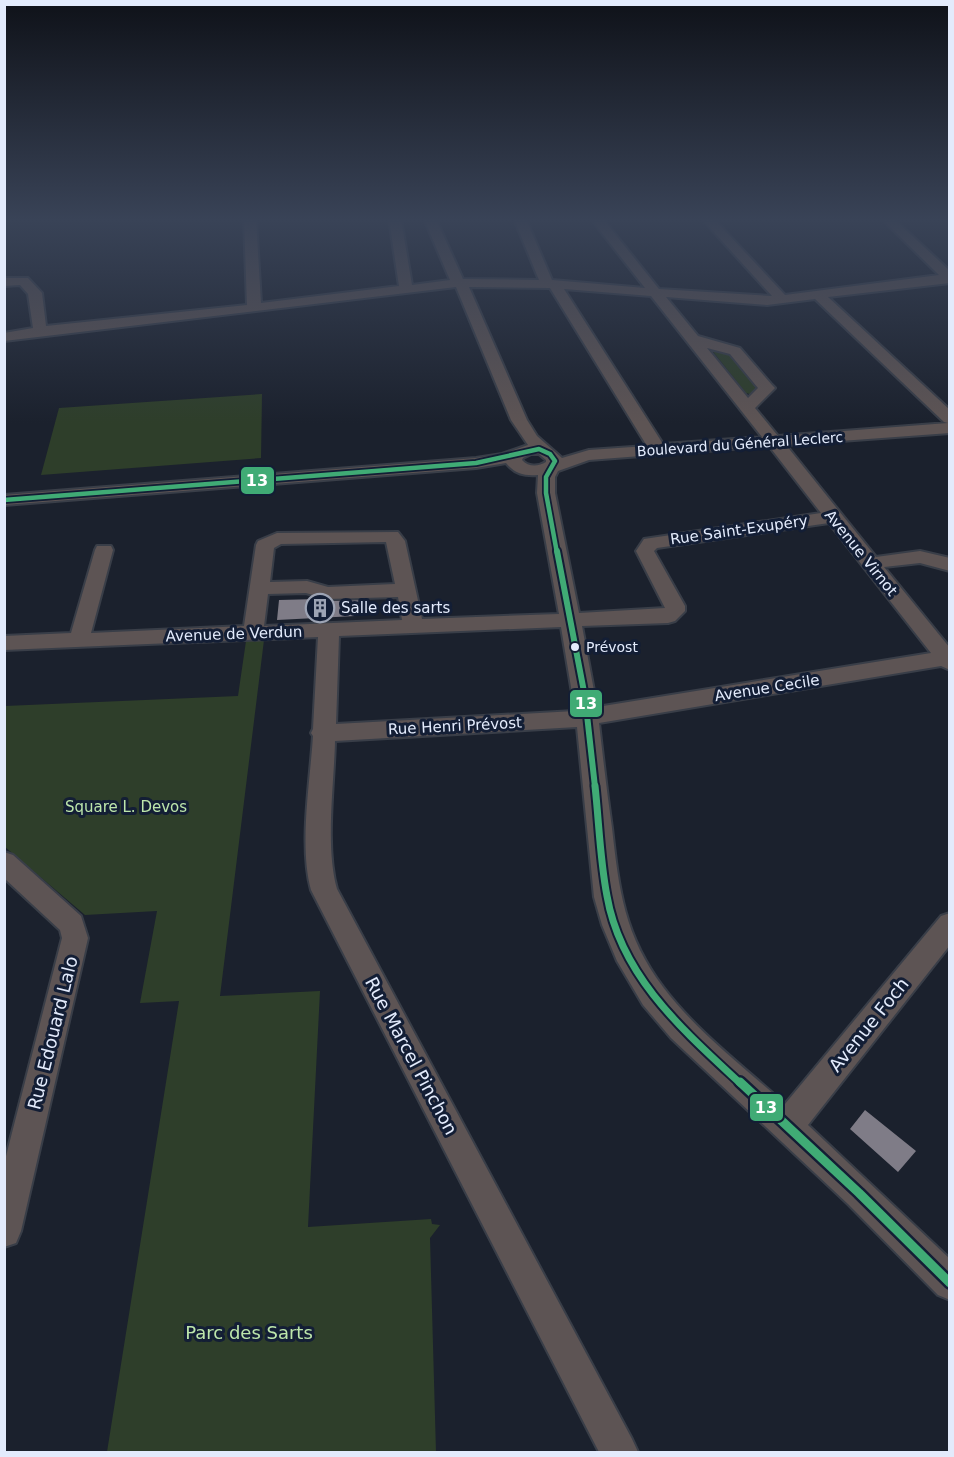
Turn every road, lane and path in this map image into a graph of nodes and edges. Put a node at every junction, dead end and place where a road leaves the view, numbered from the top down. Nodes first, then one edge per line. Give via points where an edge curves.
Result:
1 (29, 287) edge
2 (253, 287) edge
3 (420, 287) edge
4 (461, 287) edge
5 (552, 287) edge
6 (590, 287) edge
7 (652, 287) edge
8 (771, 287) edge
9 (880, 287) edge
10 (406, 288) joint
11 (656, 292) junction
12 (818, 295) junction
13 (782, 299) junction
14 (254, 308) junction
15 (40, 330) junction
16 (4, 337) edge
17 (695, 340) junction
18 (747, 406) junction
19 (950, 419) edge
20 (519, 420) junction
21 (950, 428) edge
22 (774, 441) junction
23 (658, 450) junction
24 (550, 459) junction
25 (518, 461) junction
26 (4, 500) edge
27 (550, 514) junction
28 (832, 517) junction
29 (104, 550) dead end
30 (869, 564) junction
31 (950, 565) edge
32 (259, 588) junction
33 (406, 590) junction
34 (571, 620) junction
35 (414, 627) junction
36 (329, 630) junction
37 (253, 633) junction
38 (79, 640) junction
39 (4, 644) edge
40 (948, 661) edge
41 (588, 717) junction
42 (322, 733) junction
43 (4, 861) edge
44 (950, 924) edge
45 (787, 1126) junction
46 (4, 1231) edge
47 (950, 1283) edge
48 (619, 1452) edge

1 - 15 street via 35,293
2 - 14 street
3 - 10 street
4 - 20 street
5 - 23 street
6 - 11 street
7 - 11 street, Avenue Virnot
8 - 13 street
9 - 12 street
10 - 14 street
11 - 13 street
11 - 17 street, Avenue Virnot
12 - 13 street
12 - 19 street
14 - 15 street
15 - 16 street
17 - 18 street, Avenue Virnot
17 - 18 street via 735,351 767,388
18 - 22 street, Avenue Virnot
20 - 24 street
20 - 25 street
21 - 22 street, Boulevard du Général Leclerc
22 - 23 street, Boulevard du Général Leclerc
22 - 28 street, Avenue Virnot
23 - 24 street, Boulevard du Général Leclerc
24 - 25 street, Boulevard du Général Leclerc via 540,471
24 - 27 street via 546,481
25 - 26 street
25 - 27 street
27 - 34 street
28 - 30 street, Avenue Virnot
28 - 34 street, Rue Saint-Exupéry via 651,543 645,550 674,602 673,614
29 - 38 street
30 - 31 street via 922,556
30 - 40 street, Avenue Virnot
32 - 33 street via 307,587 327,593
32 - 33 street via 265,545 272,540 387,535 396,541
32 - 37 street
33 - 35 street
34 - 35 street, Avenue de Verdun
34 - 41 street
35 - 36 street, Avenue de Verdun
36 - 37 street, Avenue de Verdun
36 - 42 street, Rue Marcel Pinchon
37 - 38 street, Avenue de Verdun
38 - 39 street, Avenue de Verdun
40 - 41 street, Avenue Cecile
41 - 42 street, Rue Henri Prévost
41 - 45 street via 607,897 626,951 665,1011
42 - 48 street, Rue Marcel Pinchon via 319,864 324,890
43 - 46 street, Rue Edouard Lalo via 72,924 75,938
44 - 45 street, Avenue Foch
45 - 47 street

